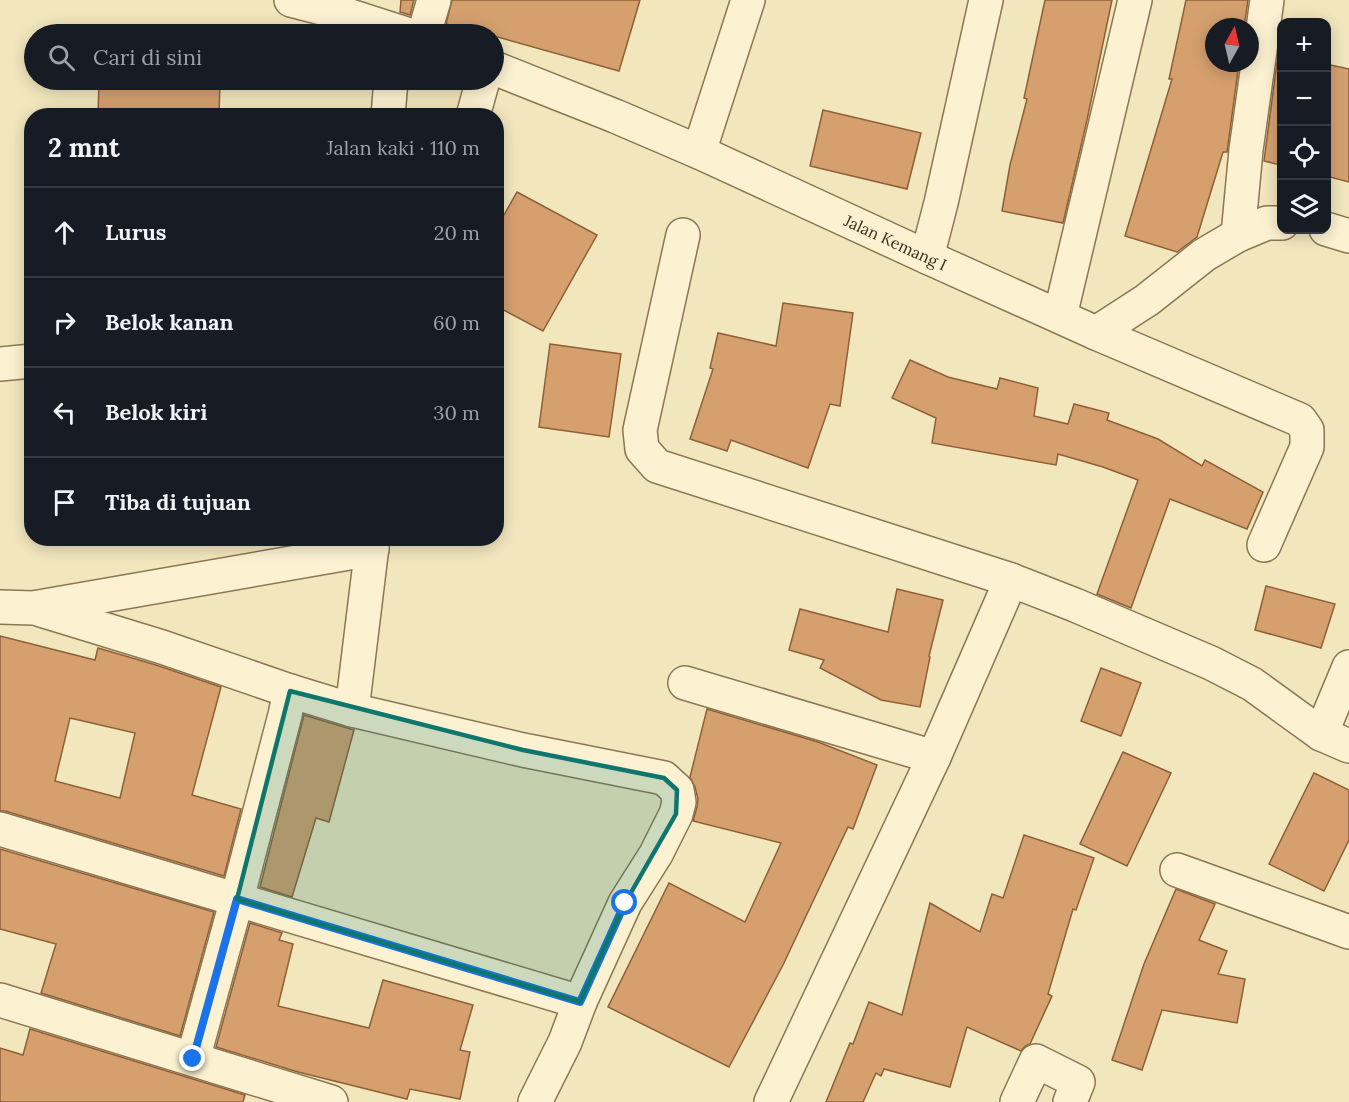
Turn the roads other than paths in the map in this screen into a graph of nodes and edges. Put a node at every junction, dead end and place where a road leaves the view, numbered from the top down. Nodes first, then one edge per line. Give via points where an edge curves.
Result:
1 (291, 0) edge
2 (434, 0) edge
3 (748, 0) edge
4 (986, 0) edge
5 (1135, 0) edge
6 (1267, 0) edge
7 (342, 7) edge
8 (383, 24) edge
9 (413, 24) edge
10 (504, 72) edge
11 (390, 90) edge
12 (480, 90) edge
13 (389, 108) edge
14 (475, 108) edge
15 (699, 152) junction
16 (1277, 224) edge
17 (1331, 231) edge
18 (683, 234) dead end
19 (1238, 235) junction
20 (1349, 236) edge
21 (927, 256) junction
22 (1060, 316) junction
23 (1096, 333) junction
24 (24, 362) edge
25 (0, 364) edge
26 (1264, 544) dead end
27 (361, 546) edge
28 (372, 546) edge
29 (1011, 580) junction
30 (0, 607) edge
31 (33, 608) junction
32 (1349, 667) edge
33 (685, 683) dead end
34 (290, 691) junction
35 (352, 710) junction
36 (1335, 740) edge
37 (934, 757) junction
38 (0, 829) edge
39 (1177, 870) dead end
40 (237, 899) junction
41 (1349, 932) edge
42 (0, 1000) edge
43 (580, 1002) junction
44 (193, 1059) junction
45 (331, 1102) edge
46 (535, 1102) edge
47 (771, 1102) edge
48 (1017, 1102) edge
49 (1070, 1102) edge

1 - 7 street
2 - 9 street
3 - 15 street
4 - 21 street
5 - 22 street
6 - 19 street
7 - 8 street
10 - 15 street, Jalan Kemang I
11 - 13 street
12 - 14 street
15 - 21 street, Jalan Kemang I
16 - 19 street via 1267,223
17 - 20 street
18 - 29 street via 640,430 642,449 657,466
19 - 23 street
21 - 22 street, Jalan Kemang I
22 - 23 street, Jalan Kemang I
23 - 26 street, Jalan Kemang I via 1300,420 1307,430 1306,447
24 - 25 street
27 - 31 street
28 - 35 street
29 - 36 street via 1211,663 1252,684
29 - 37 street
30 - 31 street
31 - 34 street
32 - 36 street
33 - 37 street
34 - 35 street
34 - 40 street
35 - 43 street via 664,778 677,790 676,814 625,903
37 - 47 street
38 - 40 street
39 - 41 street
40 - 43 street
40 - 44 street
42 - 44 street
43 - 46 street
44 - 45 street
48 - 49 street via 1035,1061 1078,1083

